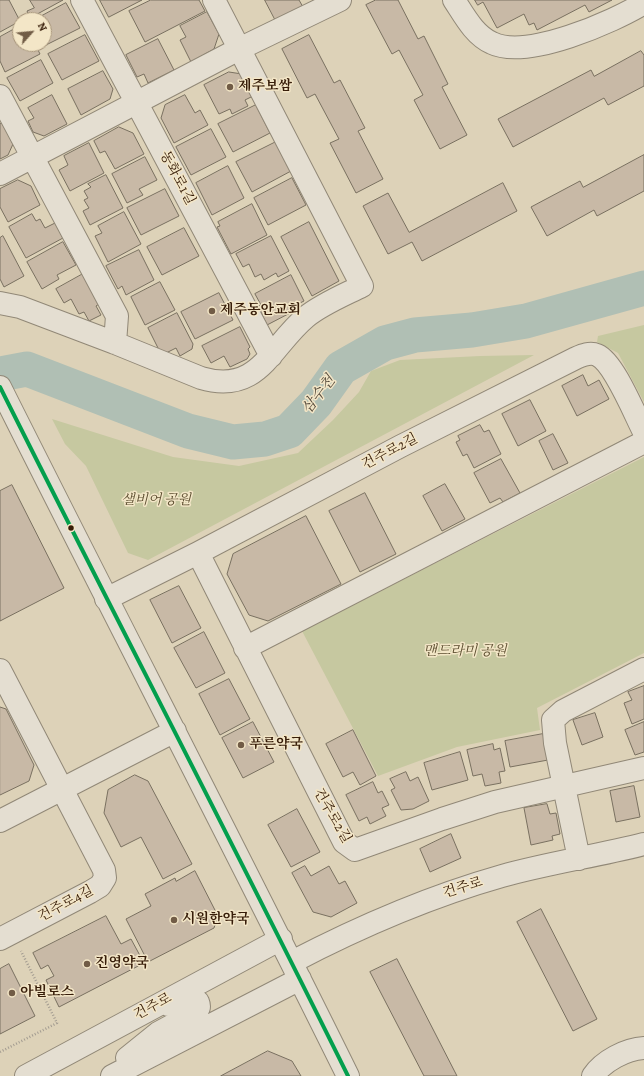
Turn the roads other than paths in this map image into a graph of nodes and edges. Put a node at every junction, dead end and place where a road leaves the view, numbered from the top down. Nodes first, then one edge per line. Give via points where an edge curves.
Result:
1 (82, 0) edge
2 (214, 0) edge
3 (340, 0) edge
4 (454, 0) edge
5 (644, 3) edge
6 (239, 49) junction
7 (0, 96) edge
8 (137, 103) junction
9 (32, 157) junction
10 (0, 174) edge
11 (0, 303) edge
12 (115, 343) junction
13 (271, 356) junction
14 (0, 387) edge
15 (644, 432) edge
16 (644, 442) edge
17 (198, 554) junction
18 (106, 599) junction
19 (245, 648) junction
20 (644, 669) edge
21 (1, 676) edge
22 (175, 731) junction
23 (644, 768) edge
24 (565, 786) junction
25 (62, 790) junction
26 (0, 821) edge
27 (644, 844) edge
28 (579, 859) junction
29 (6, 936) edge
30 (281, 939) junction
31 (296, 971) junction
32 (150, 1009) junction
33 (644, 1048) edge
34 (26, 1076) edge
35 (105, 1076) edge
36 (112, 1076) edge
37 (348, 1076) edge
38 (593, 1076) edge

1 - 8 street, 동화로1길
2 - 6 street
3 - 6 street
4 - 5 street via 470,24 485,39 493,44 511,47 548,44
6 - 8 street
6 - 13 street via 362,286 306,316
7 - 9 street
8 - 9 street
8 - 13 street, 동화로1길
9 - 10 street
9 - 12 street via 117,316
11 - 12 street via 20,307
12 - 13 street via 216,382 231,382 244,377 258,369
14 - 18 street
15 - 17 street, 건주로2길 via 609,364 597,355 583,355 408,442
16 - 19 street
17 - 18 street
17 - 19 street, 건주로2길
18 - 22 street
19 - 24 street, 건주로2길 via 344,842 355,850 495,802
20 - 24 street via 563,711 553,720 555,743
21 - 25 street, 건주로4길
22 - 25 street
22 - 30 street
23 - 24 street, 건주로2길
24 - 28 street
25 - 26 street
25 - 29 street, 건주로4길 via 104,870 105,878 100,886 90,892
27 - 28 street, 건주로
28 - 31 street, 건주로 via 503,876 412,905 346,934
30 - 31 street
30 - 32 street, 건주로
31 - 36 street, 건주로
31 - 37 street
32 - 34 street, 건주로
32 - 35 street via 185,1001 198,1002 200,1006 195,1013 158,1033
33 - 38 street via 621,1054 598,1068

